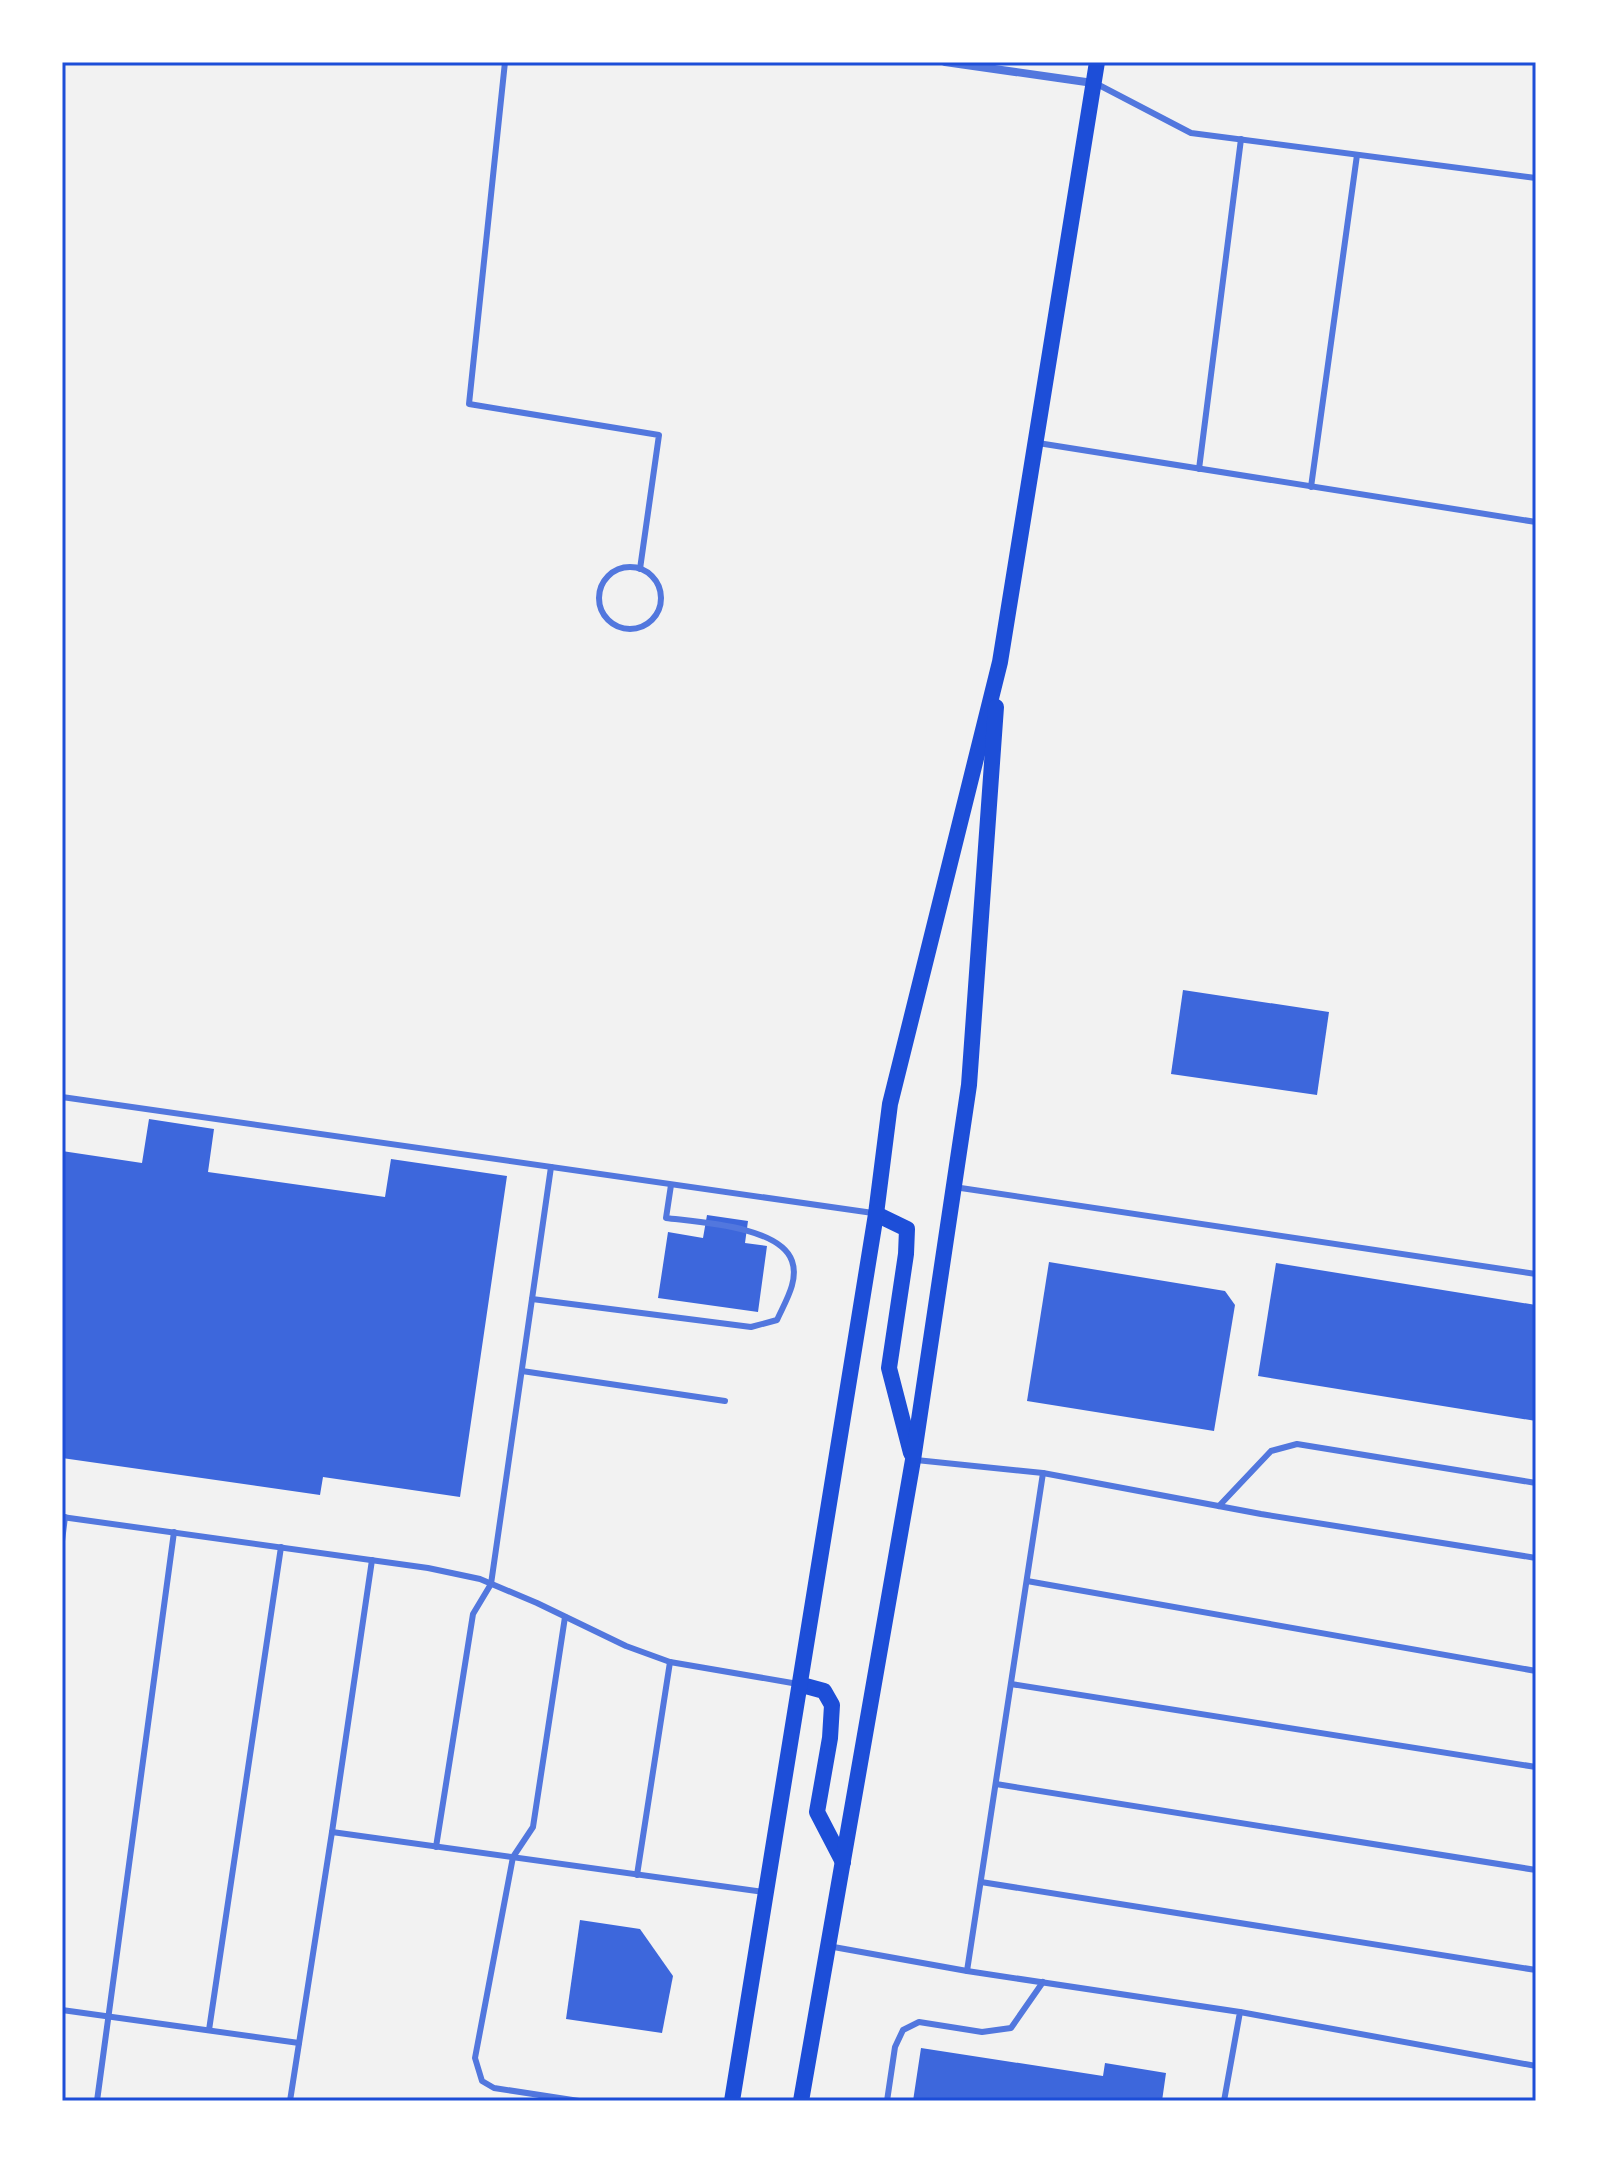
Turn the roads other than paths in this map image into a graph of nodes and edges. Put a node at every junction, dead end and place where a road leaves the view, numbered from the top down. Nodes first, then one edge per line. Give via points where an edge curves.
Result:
1 (505, 62) edge
2 (945, 62) edge
3 (1097, 62) edge
4 (1093, 83) junction
5 (1241, 139) junction
6 (1357, 155) junction
7 (1536, 178) edge
8 (1035, 443) junction
9 (1199, 469) junction
10 (1311, 487) junction
11 (1536, 522) edge
12 (640, 569) junction
13 (1000, 662) junction
14 (62, 1097) edge
15 (551, 1167) junction
16 (671, 1185) junction
17 (954, 1187) junction
18 (876, 1214) junction
19 (1536, 1274) edge
20 (532, 1299) junction
21 (522, 1371) junction
22 (725, 1401) dead end
23 (913, 1460) junction
24 (1043, 1473) junction
25 (1536, 1483) edge
26 (1219, 1506) junction
27 (64, 1517) edge
28 (174, 1532) junction
29 (62, 1541) edge
30 (281, 1547) junction
31 (1536, 1558) edge
32 (372, 1560) junction
33 (1027, 1581) junction
34 (491, 1584) junction
35 (565, 1617) junction
36 (670, 1662) junction
37 (1536, 1671) edge
38 (1011, 1684) junction
39 (802, 1685) junction
40 (1536, 1767) edge
41 (996, 1784) junction
42 (332, 1832) junction
43 (436, 1847) junction
44 (513, 1857) junction
45 (843, 1862) junction
46 (1536, 1870) edge
47 (637, 1875) junction
48 (981, 1882) junction
49 (767, 1892) junction
50 (828, 1946) junction
51 (1536, 1970) edge
52 (967, 1971) junction
53 (1043, 1982) junction
54 (62, 2010) edge
55 (1240, 2012) junction
56 (109, 2016) junction
57 (209, 2030) junction
58 (299, 2043) junction
59 (1536, 2066) edge
60 (97, 2101) edge
61 (290, 2101) edge
62 (579, 2101) edge
63 (732, 2101) edge
64 (801, 2101) edge
65 (887, 2101) edge
66 (1224, 2101) edge

1 - 12 lane via 469,404 659,435
2 - 4 street
3 - 4 main road
4 - 5 lane via 1191,133
4 - 8 main road
5 - 6 lane
5 - 9 lane
6 - 7 lane
6 - 10 lane
8 - 9 lane
8 - 13 main road
9 - 10 lane
10 - 11 lane
12 - 12 lane via 611,573 600,591 602,611 616,626 636,629 659,610 660,589
13 - 17 main road via 969,1085
13 - 18 main road via 890,1104
14 - 15 lane
15 - 16 lane
15 - 20 lane
16 - 18 lane
16 - 20 lane via 666,1218 743,1230 777,1242 792,1260 792,1289 777,1320 751,1327
17 - 19 lane
17 - 23 main road
18 - 23 main road via 907,1229 889,1368
18 - 39 main road
20 - 21 lane
21 - 22 lane
21 - 34 lane
23 - 24 lane
23 - 45 main road
24 - 26 lane
24 - 33 lane
25 - 26 lane via 1297,1444 1271,1451
26 - 31 lane
27 - 28 lane
27 - 29 lane
28 - 30 lane
28 - 56 lane
30 - 32 lane
30 - 57 lane
32 - 34 lane
32 - 42 lane
33 - 37 lane
33 - 38 lane
34 - 35 lane
34 - 43 lane via 473,1614
35 - 36 lane
35 - 44 lane via 533,1827
36 - 39 lane
36 - 47 lane
38 - 40 lane
38 - 41 lane
39 - 45 main road via 824,1691 832,1705 817,1812
39 - 49 main road
41 - 46 lane
41 - 48 lane
42 - 43 lane
42 - 58 lane
43 - 44 lane
44 - 47 lane
44 - 62 lane via 475,2044 476,2069 494,2088
45 - 50 main road
47 - 49 lane
48 - 51 lane
48 - 52 lane
49 - 63 main road
50 - 52 lane
50 - 64 main road
52 - 53 lane
53 - 55 lane
53 - 65 lane via 1011,2028 982,2032 919,2022 903,2030 895,2047
54 - 56 lane
55 - 59 lane
55 - 66 lane
56 - 57 lane
56 - 60 lane
57 - 58 lane
58 - 61 lane

